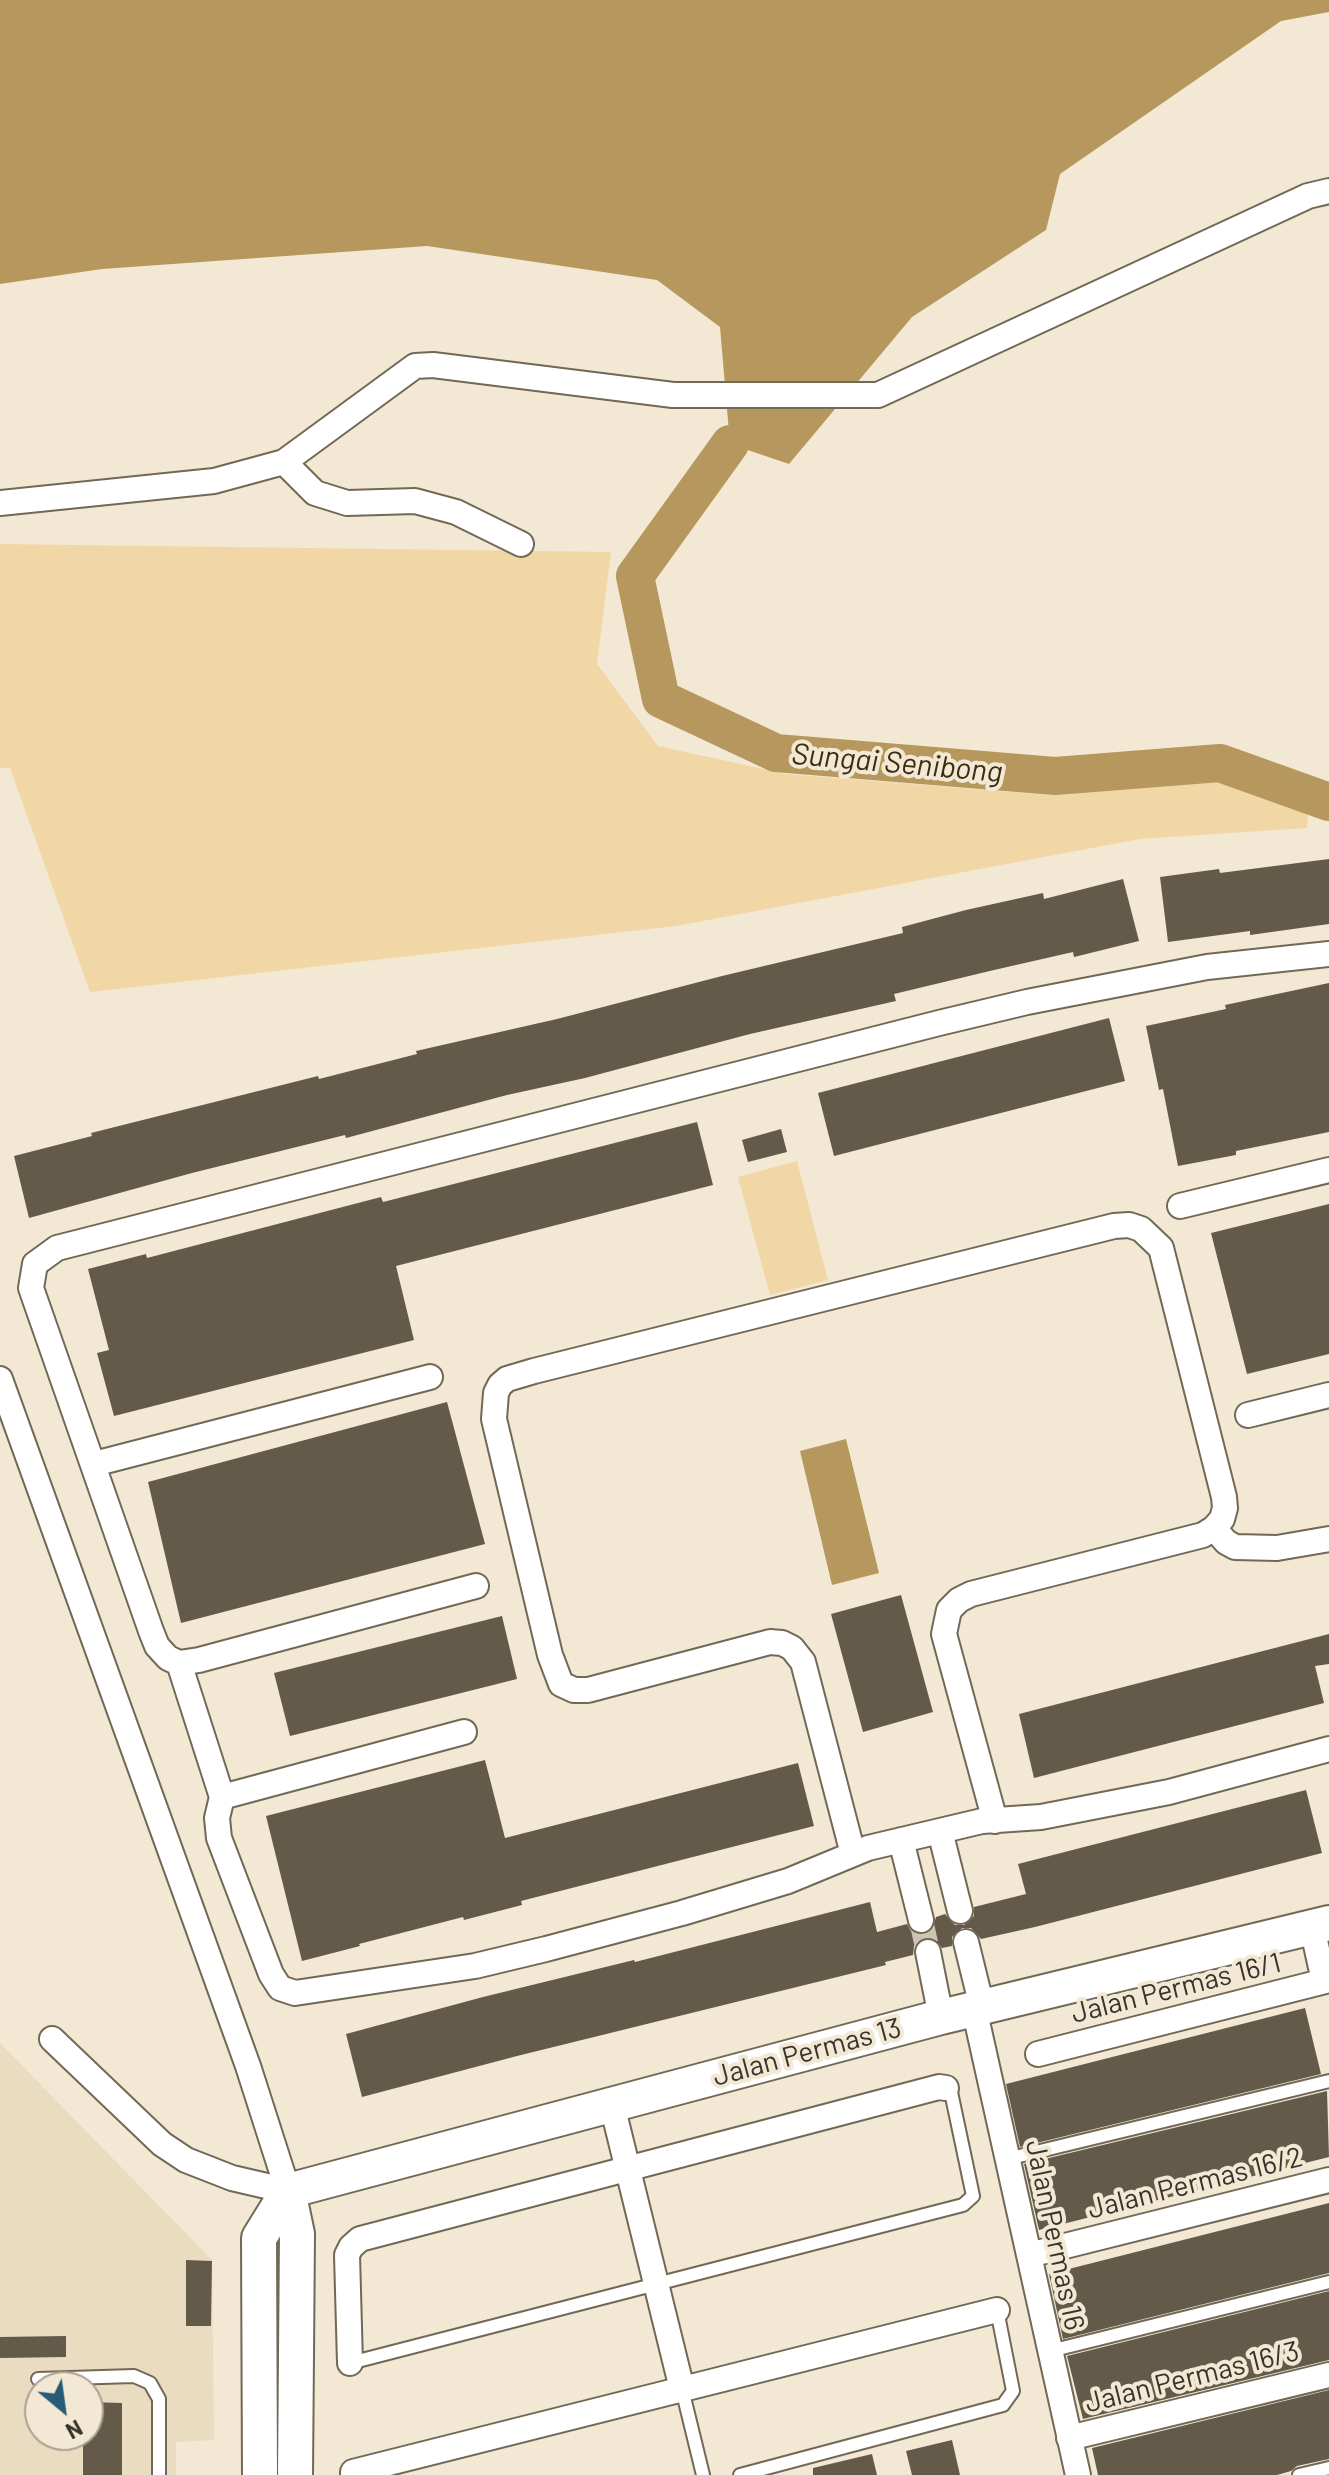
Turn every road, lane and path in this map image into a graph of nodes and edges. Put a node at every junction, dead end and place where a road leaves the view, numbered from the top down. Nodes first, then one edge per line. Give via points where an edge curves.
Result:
1 (1329, 191) edge
2 (284, 462) junction
3 (0, 503) edge
4 (521, 544) dead end
5 (1329, 954) edge
6 (1329, 1170) edge
7 (1180, 1206) dead end
8 (430, 1377) dead end
9 (0, 1379) edge
10 (1329, 1395) edge
11 (1248, 1415) dead end
12 (94, 1464) junction
13 (1214, 1528) junction
14 (1329, 1539) edge
15 (476, 1586) dead end
16 (179, 1663) junction
17 (464, 1732) dead end
18 (1329, 1749) edge
19 (222, 1797) junction
20 (995, 1821) junction
21 (940, 1831) junction
22 (901, 1840) junction
23 (853, 1854) junction
24 (960, 1911) dead end
25 (921, 1920) tunnel mouth
26 (1321, 1925) edge
27 (966, 1942) dead end
28 (928, 1952) tunnel mouth
29 (1327, 1984) edge
30 (978, 2008) junction
31 (941, 2017) junction
32 (52, 2039) dead end
33 (1038, 2054) dead end
34 (1329, 2081) edge
35 (946, 2088) joint
36 (612, 2105) junction
37 (1007, 2159) junction
38 (628, 2168) junction
39 (1329, 2180) edge
40 (288, 2191) junction
41 (1029, 2255) junction
42 (1329, 2282) edge
43 (656, 2284) junction
44 (997, 2310) joint
45 (1050, 2351) junction
46 (350, 2363) joint
47 (1329, 2375) edge
48 (104, 2377) edge
49 (682, 2389) junction
50 (1069, 2438) junction
51 (1329, 2468) edge
52 (159, 2475) edge
53 (260, 2475) edge
54 (295, 2475) edge
55 (353, 2475) edge
56 (703, 2475) edge
57 (740, 2475) edge
58 (1078, 2475) edge
59 (1299, 2475) edge

1 - 2 street via 1308,196 878,395 673,395 415,366
2 - 3 street via 214,481
2 - 4 street via 315,493 347,503 415,501 456,512
5 - 12 street via 1207,967 1027,1002 57,1248 35,1264 31,1288
6 - 7 street
8 - 12 street
9 - 40 street via 248,2066
10 - 11 street
12 - 16 street via 157,1646
13 - 14 street via 1235,1547 1277,1548
13 - 20 street via 971,1594 949,1610 944,1634
13 - 23 street via 1222,1519 1224,1497 1161,1248 1129,1225 534,1371 500,1385 494,1419 561,1684 588,1690 770,1642 792,1648 803,1662
15 - 16 street
16 - 19 street
17 - 19 street
18 - 20 street via 1169,1792
19 - 23 street via 219,1838 271,1974 280,1988 295,1993 475,1966 546,1949 788,1881
20 - 21 street
21 - 22 street
21 - 24 street
22 - 23 street
22 - 25 street
26 - 29 street
26 - 30 main road, Jalan Permas 13
27 - 30 street, Jalan Permas 16
28 - 31 street
29 - 33 street, Jalan Permas 16/1
30 - 31 main road, Jalan Permas 13
30 - 37 street, Jalan Permas 16
31 - 36 main road, Jalan Permas 13
32 - 40 street via 162,2144 186,2160
34 - 37 lane
35 - 38 street
35 - 43 lane via 973,2196 963,2205
36 - 38 street
36 - 40 main road, Jalan Permas 13
37 - 41 street, Jalan Permas 16
38 - 43 street
38 - 46 street via 360,2239 347,2255
39 - 41 street, Jalan Permas 16/2
40 - 53 main road via 259,2238
40 - 54 main road via 297,2234
41 - 45 street, Jalan Permas 16
42 - 45 lane
43 - 46 lane
43 - 49 street
44 - 49 street
44 - 57 lane via 1013,2391 1003,2405
45 - 50 street, Jalan Permas 16
47 - 50 street, Jalan Permas 16/3
48 - 52 lane via 134,2376 150,2383 159,2399
49 - 55 street
49 - 56 lane
50 - 58 street, Jalan Permas 16
51 - 59 lane

